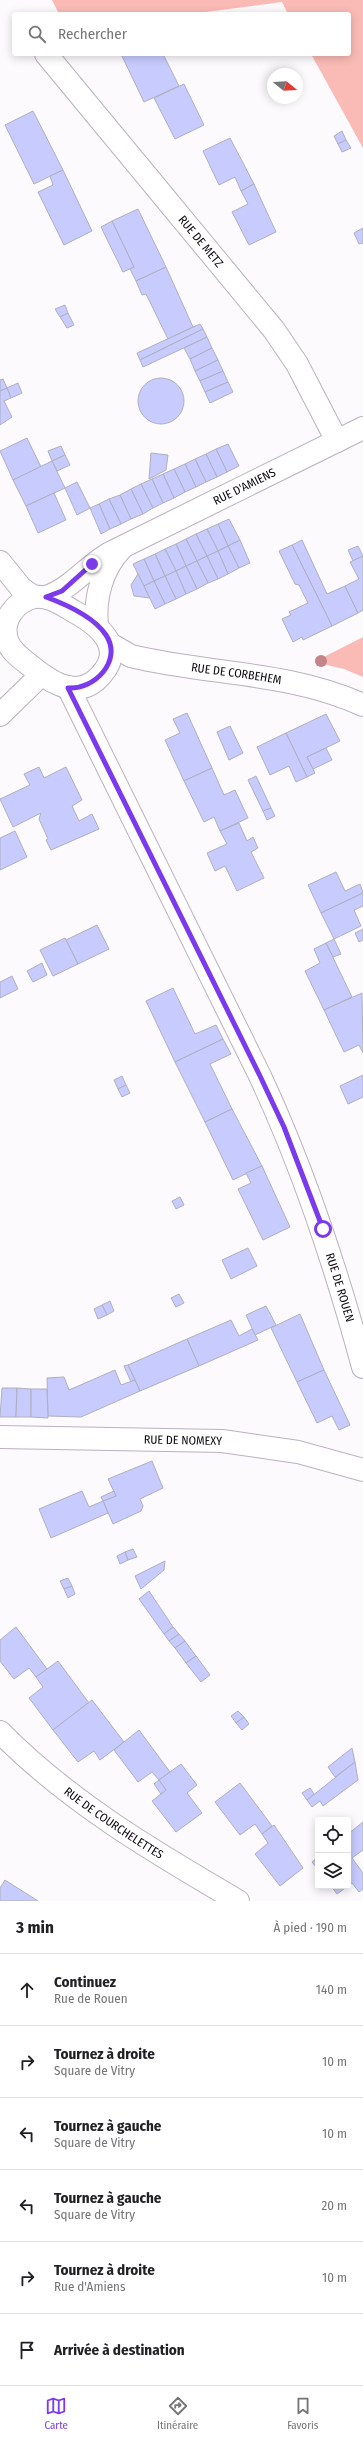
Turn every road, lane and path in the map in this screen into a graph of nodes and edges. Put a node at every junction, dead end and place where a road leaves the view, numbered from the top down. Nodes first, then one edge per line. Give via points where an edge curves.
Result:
1 (48, 56) edge
2 (363, 428) edge
3 (337, 441) junction
4 (126, 544) junction
5 (0, 562) edge
6 (40, 597) junction
7 (97, 626) junction
8 (110, 644) junction
9 (41, 675) junction
10 (68, 688) junction
11 (363, 705) edge
12 (0, 715) edge
13 (363, 1367) edge
14 (0, 1437) edge
15 (363, 1470) edge
16 (3, 1739) edge
17 (238, 1901) edge

1 - 3 street, RUE DE METZ via 274,330 296,364
2 - 3 street, RUE D'AMIENS
3 - 4 street, RUE D'AMIENS
4 - 6 street, RUE D'AMIENS via 92,564 62,591
4 - 7 street, RUE D'AMIENS via 110,563 102,581 97,599
5 - 6 street via 21,588
6 - 7 street via 59,603
6 - 9 street via 23,601 13,610 7,621 6,635 14,651
7 - 8 street via 105,633
8 - 10 street via 110,656 100,676 85,686
8 - 11 street, RUE DE CORBEHEM via 125,654 138,658 281,679 320,689
9 - 10 street
9 - 12 street
10 - 13 street, RUE DE ROUEN via 284,1127 323,1229
14 - 15 street, RUE DE NOMEXY via 222,1441 298,1452
16 - 17 street, RUE DE COURCHELETTES via 95,1812 139,1842

